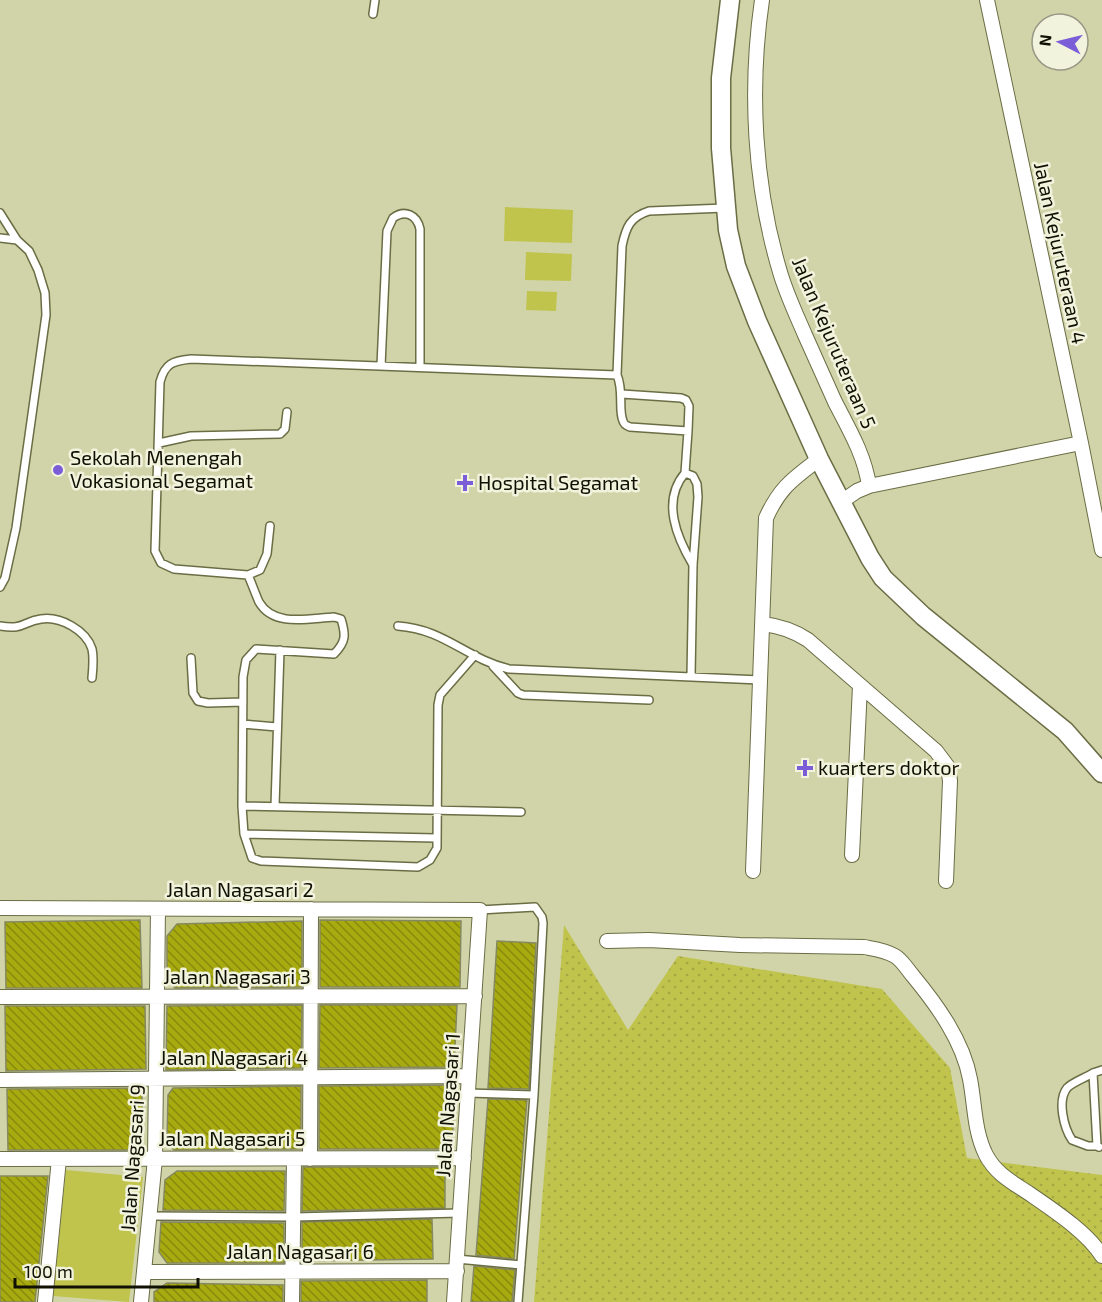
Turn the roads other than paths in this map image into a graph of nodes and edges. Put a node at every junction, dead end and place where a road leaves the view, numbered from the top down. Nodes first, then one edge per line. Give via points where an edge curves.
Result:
1 (375, 0) edge
2 (730, 0) edge
3 (762, 0) edge
4 (987, 0) edge
5 (373, 14) dead end
6 (724, 208) junction
7 (0, 213) edge
8 (0, 238) edge
9 (17, 240) junction
10 (381, 366) junction
11 (420, 367) junction
12 (617, 375) junction
13 (622, 394) junction
14 (287, 412) dead end
15 (688, 431) junction
16 (1081, 442) junction
17 (159, 443) junction
18 (819, 459) junction
19 (685, 473) junction
20 (869, 486) junction
21 (841, 502) junction
22 (270, 526) dead end
23 (1102, 550) edge
24 (693, 565) junction
25 (248, 575) junction
26 (0, 587) edge
27 (763, 624) junction
28 (0, 626) edge
29 (398, 626) dead end
30 (280, 650) junction
31 (476, 655) junction
32 (191, 658) dead end
33 (492, 665) junction
34 (691, 676) junction
35 (92, 678) dead end
36 (760, 680) junction
37 (860, 686) junction
38 (649, 700) dead end
39 (243, 702) junction
40 (243, 724) junction
41 (278, 727) junction
42 (1102, 773) edge
43 (242, 806) junction
44 (275, 806) junction
45 (437, 810) junction
46 (521, 812) dead end
47 (244, 834) junction
48 (436, 838) junction
49 (852, 855) dead end
50 (753, 871) dead end
51 (946, 880) dead end
52 (0, 908) edge
53 (158, 909) junction
54 (311, 909) junction
55 (480, 910) junction
56 (607, 941) dead end
57 (158, 996) junction
58 (309, 996) junction
59 (475, 996) junction
60 (0, 997) edge
61 (1102, 1070) edge
62 (1093, 1073) junction
63 (469, 1076) junction
64 (309, 1077) junction
65 (158, 1078) junction
66 (0, 1080) edge
67 (468, 1093) junction
68 (534, 1095) junction
69 (1100, 1147) edge
70 (464, 1158) junction
71 (0, 1159) edge
72 (59, 1159) junction
73 (155, 1159) junction
74 (294, 1159) junction
75 (310, 1159) junction
76 (460, 1213) junction
77 (150, 1216) junction
78 (294, 1217) junction
79 (1102, 1256) edge
80 (457, 1265) junction
81 (521, 1265) junction
82 (144, 1272) junction
83 (293, 1272) junction
84 (45, 1302) edge
85 (141, 1302) edge
86 (292, 1302) edge
87 (454, 1302) edge
88 (518, 1302) edge

1 - 5 lane
2 - 6 street via 721,78
3 - 20 street, Jalan Kejuruteraan 5 via 756,45 757,130 770,234 793,309 855,440
4 - 16 street, Jalan Kejuruteraan 4
6 - 12 lane via 649,211 638,214 625,230
6 - 18 street via 746,295
7 - 9 lane
8 - 9 lane
9 - 26 lane via 29,251 38,270 46,315 16,528
10 - 11 lane
10 - 11 lane via 387,231 393,218 404,213 416,219 420,229
10 - 17 lane via 179,360 163,372 160,382
11 - 12 lane
12 - 13 lane
13 - 15 lane via 622,419 630,428
13 - 15 lane via 687,400
14 - 17 lane via 285,429 280,434 191,436
15 - 19 lane
16 - 20 street
16 - 23 street, Jalan Kejuruteraan 4
17 - 25 lane via 155,551 160,563 174,568
18 - 21 street
18 - 27 street via 791,480 775,498 766,518
19 - 24 lane via 693,476 697,484
19 - 24 lane via 676,489 673,519 679,541
20 - 21 street
21 - 42 street via 870,558 892,586 923,616 1065,731
22 - 25 lane via 267,554 260,570
24 - 34 lane
25 - 30 lane via 260,604 273,616 341,619 346,634 344,644 334,654
27 - 36 street
27 - 37 street via 794,631
28 - 35 lane via 22,627 44,619 72,626 91,647
29 - 31 lane via 441,636
30 - 39 lane via 256,649 246,660
30 - 41 lane
31 - 33 lane
31 - 45 lane via 440,695
32 - 39 lane via 193,693 198,701
33 - 34 lane via 525,670
33 - 38 lane via 523,695
34 - 36 lane
36 - 50 street
37 - 49 street
37 - 51 street via 936,751 948,767
39 - 40 lane
40 - 41 lane
40 - 43 lane
41 - 44 lane
43 - 44 lane
43 - 47 lane
44 - 45 lane
45 - 46 lane
45 - 48 lane
47 - 48 lane
47 - 48 lane via 252,858 261,861 418,867 430,860 437,848
52 - 53 street, Jalan Nagasari 2
53 - 54 street, Jalan Nagasari 2
53 - 57 street, Jalan Nagasari 9
54 - 55 street, Jalan Nagasari 2
54 - 58 street
55 - 59 street, Jalan Nagasari 1
55 - 68 lane via 529,906 535,907 542,917
56 - 79 street via 864,947 897,957 952,1032 970,1078 980,1142 993,1167 1066,1220
57 - 58 street, Jalan Nagasari 3
57 - 60 street, Jalan Nagasari 3
57 - 65 street, Jalan Nagasari 9
58 - 59 street, Jalan Nagasari 3
58 - 64 street
59 - 63 street, Jalan Nagasari 1
61 - 62 lane
62 - 69 lane
62 - 69 lane via 1067,1089 1063,1108 1072,1140
63 - 64 street, Jalan Nagasari 4
63 - 67 street, Jalan Nagasari 1
64 - 65 street, Jalan Nagasari 4
64 - 75 street
65 - 66 street, Jalan Nagasari 4
65 - 73 street, Jalan Nagasari 9
67 - 68 lane
67 - 70 street, Jalan Nagasari 1
68 - 81 lane
70 - 75 street, Jalan Nagasari 5
70 - 76 street, Jalan Nagasari 1
71 - 72 street, Jalan Nagasari 5
72 - 73 street, Jalan Nagasari 5
72 - 84 street
73 - 74 street, Jalan Nagasari 5
73 - 77 street, Jalan Nagasari 9
74 - 75 street, Jalan Nagasari 5
74 - 78 street
76 - 78 lane
76 - 80 street, Jalan Nagasari 1
77 - 78 lane
77 - 82 street, Jalan Nagasari 9
78 - 83 street
80 - 81 lane
80 - 83 street, Jalan Nagasari 6
80 - 87 street, Jalan Nagasari 1
81 - 88 lane
82 - 83 street, Jalan Nagasari 6
82 - 85 street, Jalan Nagasari 9
83 - 86 street

